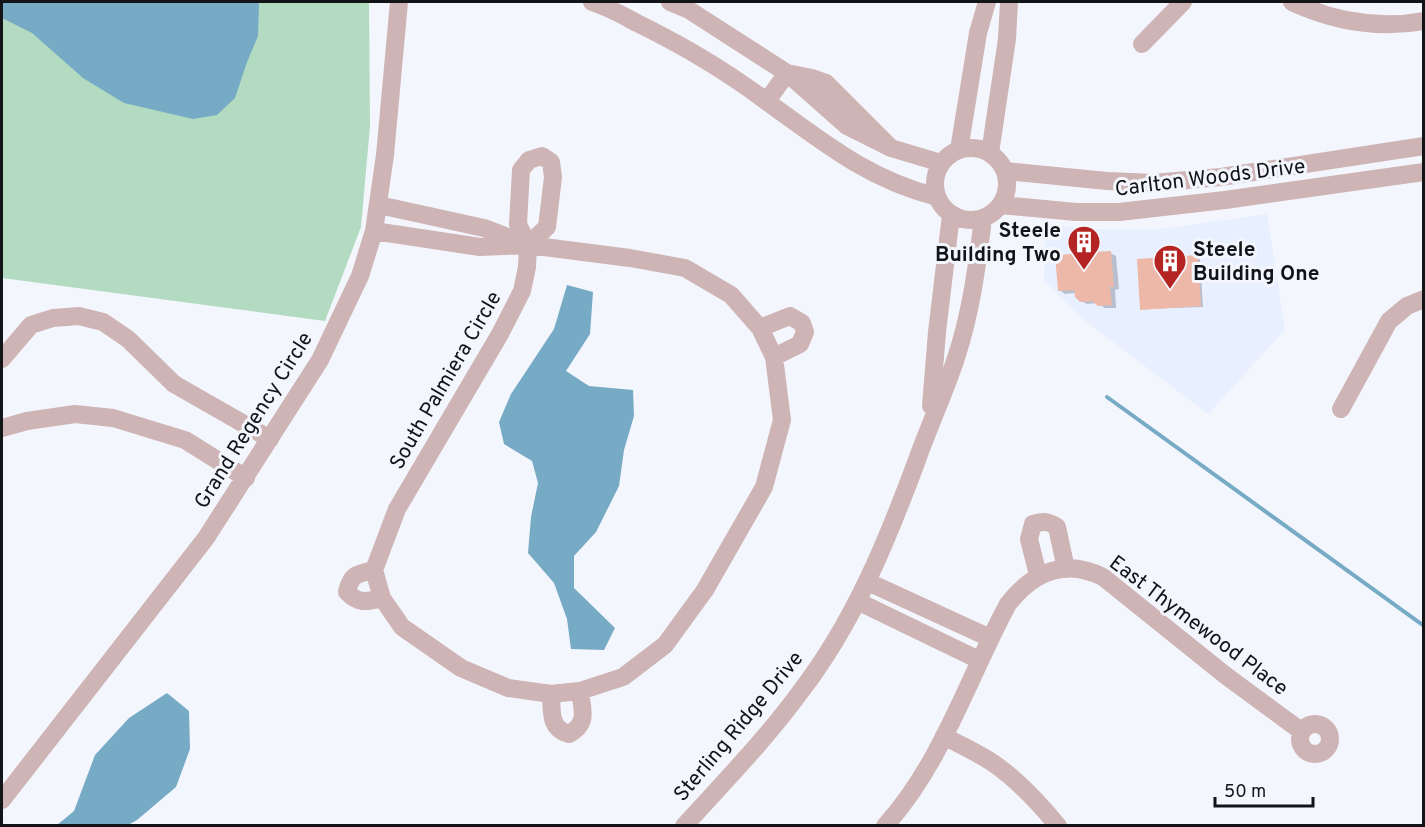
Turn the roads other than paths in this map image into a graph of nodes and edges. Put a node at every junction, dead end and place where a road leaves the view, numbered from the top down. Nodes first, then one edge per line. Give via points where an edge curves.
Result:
1 (399, 2) edge
2 (592, 2) edge
3 (670, 2) edge
4 (987, 2) edge
5 (1009, 2) edge
6 (1183, 2) edge
7 (1292, 2) edge
8 (1424, 21) edge
9 (1142, 44) dead end
10 (787, 73) junction
11 (766, 101) junction
12 (1424, 146) edge
13 (891, 148) junction
14 (959, 150) junction
15 (990, 153) junction
16 (941, 163) junction
17 (1005, 171) junction
18 (1424, 172) edge
19 (878, 177) junction
20 (1221, 177) junction
21 (937, 197) junction
22 (1225, 200) junction
23 (379, 205) junction
24 (1001, 205) junction
25 (951, 215) junction
26 (983, 219) junction
27 (374, 231) junction
28 (528, 245) junction
29 (1424, 299) edge
30 (760, 328) junction
31 (774, 357) junction
32 (2, 359) edge
33 (1341, 409) dead end
34 (930, 425) junction
35 (2, 428) edge
36 (270, 439) junction
37 (246, 478) junction
38 (1066, 569) junction
39 (374, 570) junction
40 (1038, 576) junction
41 (868, 582) junction
42 (382, 598) junction
43 (857, 601) junction
44 (990, 638) junction
45 (979, 660) junction
46 (580, 691) junction
47 (551, 694) junction
48 (1301, 731) dead end
49 (944, 736) junction
50 (2, 800) edge
51 (684, 825) edge
52 (885, 825) edge
53 (1058, 825) edge

1 - 23 street, Grand Regency Circle
2 - 11 street via 672,40
3 - 10 street via 689,10
4 - 14 street via 978,33
5 - 15 street
6 - 9 street
7 - 8 street via 1346,20 1388,24
10 - 11 street
10 - 13 street via 847,126
11 - 19 street via 833,151
12 - 20 street, Carlton Woods Drive
13 - 16 street
13 - 19 street
14 - 15 street via 970,148
14 - 16 street
15 - 17 street
16 - 21 street via 935,180
17 - 20 street, Carlton Woods Drive via 1154,183
17 - 24 street via 1008,188
18 - 22 street, Carlton Woods Drive
19 - 21 street
20 - 22 street
21 - 25 street
22 - 24 street, Carlton Woods Drive via 1119,212
23 - 27 street, Grand Regency Circle
23 - 28 street via 484,228
24 - 26 street
25 - 26 street via 966,221
25 - 34 street, Sterling Ridge Drive
26 - 34 street, Sterling Ridge Drive via 967,320
27 - 28 street via 480,247
27 - 36 street, Grand Regency Circle via 360,276 325,350
28 - 30 street via 685,268 731,295
28 - 39 street, South Palmiera Circle via 522,291 397,509
29 - 33 street via 1385,317
30 - 31 street
30 - 31 street via 790,316 802,323 805,332 800,344
31 - 46 street via 782,420 774,455 764,487 705,590 665,645 623,677
32 - 36 street via 31,326 53,318 80,316 103,322 128,339 174,384
34 - 41 street, Sterling Ridge Drive
35 - 37 street via 75,414 113,418 185,440
36 - 37 street, Grand Regency Circle
37 - 50 street, Grand Regency Circle via 206,538
38 - 40 street, East Thymewood Place
38 - 40 street via 1057,527 1042,521 1033,524 1029,539
38 - 48 street, East Thymewood Place via 1090,570 1103,577
39 - 42 street
39 - 42 street via 357,574 347,592 365,602
40 - 44 street, East Thymewood Place via 1018,590
41 - 43 street, Sterling Ridge Drive
41 - 44 street
42 - 47 street via 402,627 461,668 508,688
43 - 45 street
43 - 51 street, Sterling Ridge Drive via 801,691
44 - 45 street, East Thymewood Place
45 - 49 street, East Thymewood Place
46 - 47 street
46 - 47 street via 583,718 578,729 569,734 553,722
49 - 52 street, East Thymewood Place via 913,790
49 - 53 street via 1008,774

